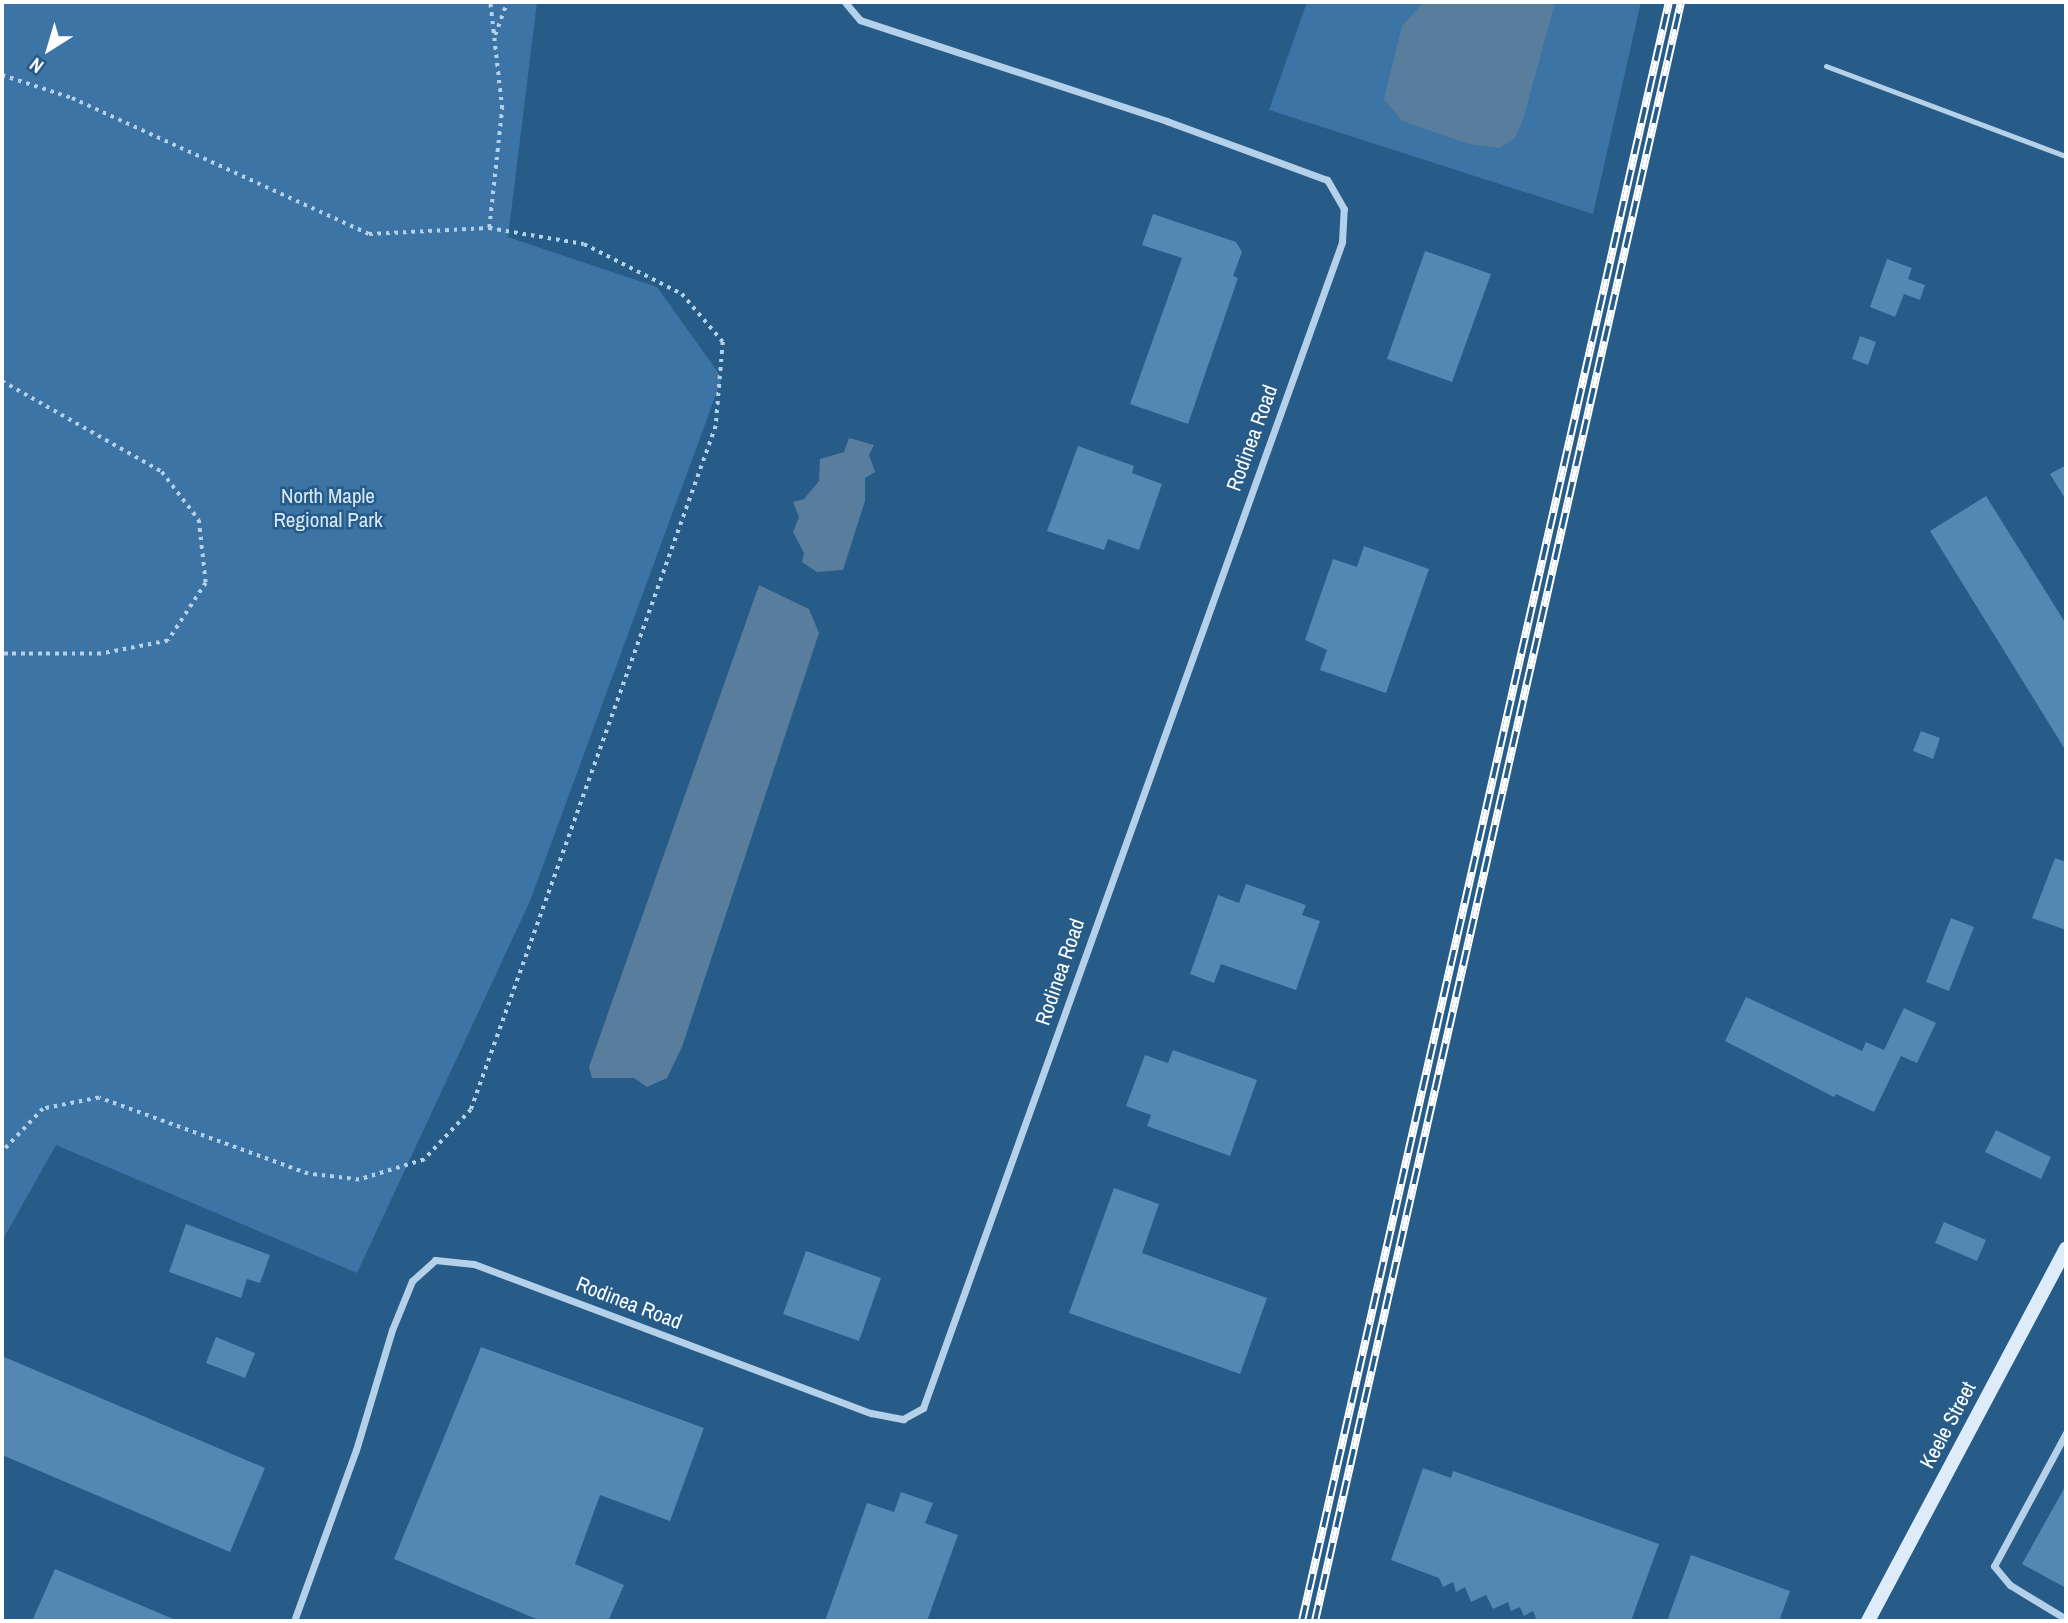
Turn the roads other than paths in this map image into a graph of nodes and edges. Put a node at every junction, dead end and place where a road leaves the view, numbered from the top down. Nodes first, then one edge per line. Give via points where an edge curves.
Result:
1 (845, 2) edge
2 (1826, 66) dead end
3 (2066, 156) edge
4 (2066, 1248) edge
5 (2066, 1433) edge
6 (2066, 1619) edge
7 (294, 1621) edge
8 (1868, 1621) edge

1 - 7 street, Rodinea Road via 860,20 1167,121 1327,180 1344,209 1342,242 923,1408 903,1419 871,1413 474,1264 435,1261 412,1281 392,1330
2 - 3 lane
4 - 8 main road, Keele Street
5 - 6 street via 1994,1566 2010,1586

